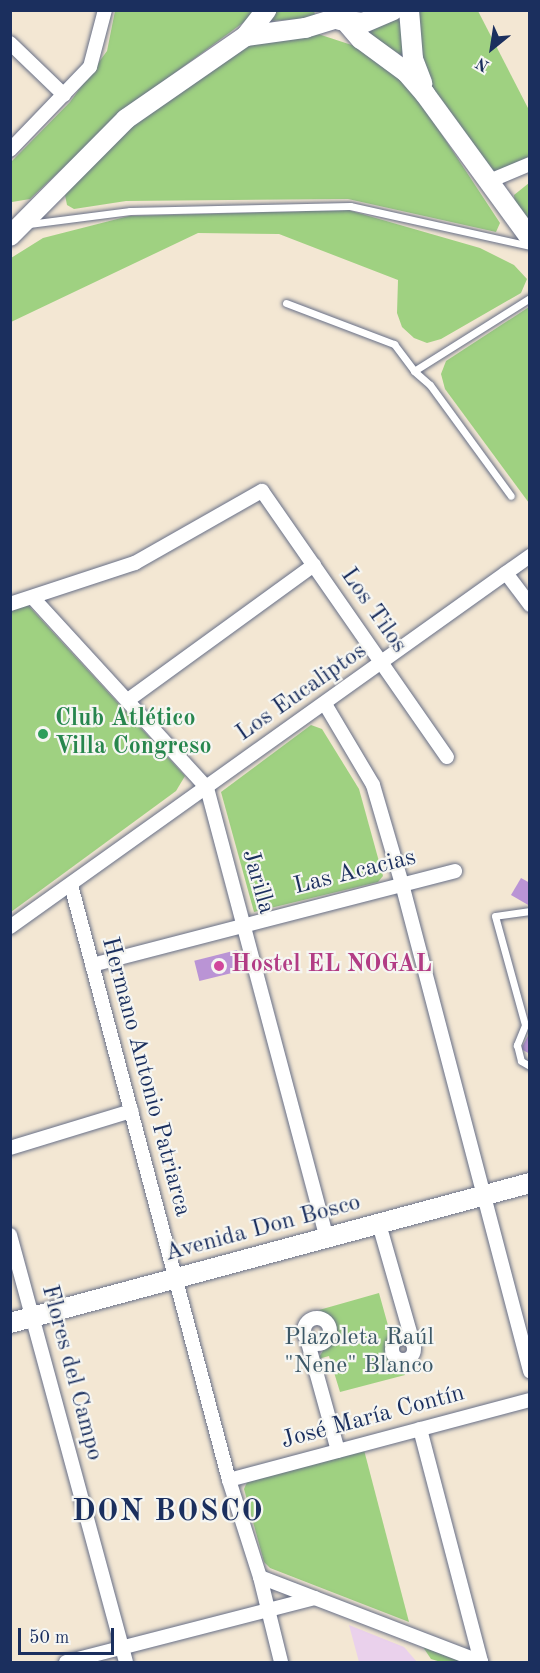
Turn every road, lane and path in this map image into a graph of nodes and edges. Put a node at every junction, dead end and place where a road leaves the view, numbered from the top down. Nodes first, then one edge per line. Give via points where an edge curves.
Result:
1 (105, 10) edge
2 (266, 10) edge
3 (393, 10) edge
4 (409, 10) edge
5 (336, 17) edge
6 (246, 36) junction
7 (10, 43) edge
8 (425, 94) junction
9 (64, 95) junction
10 (10, 150) edge
11 (530, 164) edge
12 (487, 182) junction
13 (14, 225) edge
14 (530, 238) edge
15 (530, 246) edge
16 (530, 298) edge
17 (286, 303) dead end
18 (414, 371) junction
19 (511, 496) dead end
20 (530, 556) edge
21 (314, 565) junction
22 (506, 573) junction
23 (33, 598) junction
24 (10, 604) edge
25 (530, 605) edge
26 (382, 664) junction
27 (128, 700) junction
28 (325, 704) junction
29 (447, 757) dead end
30 (207, 788) junction
31 (455, 871) dead end
32 (402, 884) junction
33 (71, 885) junction
34 (530, 911) edge
35 (246, 923) junction
36 (10, 927) edge
37 (92, 965) junction
38 (530, 1066) edge
39 (131, 1111) junction
40 (10, 1148) edge
41 (530, 1183) edge
42 (483, 1196) junction
43 (379, 1224) junction
44 (10, 1235) edge
45 (327, 1238) junction
46 (175, 1279) junction
47 (32, 1317) junction
48 (10, 1323) edge
49 (307, 1339) dead end
50 (414, 1346) dead end
51 (530, 1371) edge
52 (530, 1400) edge
53 (420, 1429) junction
54 (338, 1451) junction
55 (229, 1480) junction
56 (260, 1576) junction
57 (315, 1598) junction
58 (268, 1609) junction
59 (122, 1647) junction
60 (66, 1662) edge
61 (126, 1662) edge
62 (281, 1662) edge
63 (481, 1662) edge

1 - 9 street via 90,67
2 - 6 main road
3 - 5 main road via 363,23
4 - 8 main road via 413,59
5 - 6 main road via 305,28
5 - 8 main road via 406,72
6 - 13 main road via 142,105
7 - 9 street
8 - 12 main road
9 - 10 street
11 - 12 street
12 - 14 main road
13 - 15 lane via 130,211 350,206
16 - 18 lane
17 - 18 lane via 394,344
18 - 19 lane via 430,385
20 - 22 street, Los Eucaliptos
21 - 23 street, Los Tilos via 262,491 135,563
21 - 26 street, Los Tilos
21 - 27 street
22 - 25 street
22 - 26 street, Los Eucaliptos
23 - 24 street
23 - 27 street, Jarilla
26 - 28 street, Los Eucaliptos
26 - 29 street, Los Tilos
27 - 30 street, Jarilla
28 - 30 street, Los Eucaliptos
28 - 32 street via 373,785
30 - 33 street, Los Eucaliptos
30 - 35 street, Jarilla
31 - 32 street, Las Acacias
32 - 35 street, Las Acacias
32 - 42 street
33 - 36 street, Los Eucaliptos
33 - 37 street, Hermano Antonio Patriarca
34 - 38 lane via 495,916 525,1025 516,1045 521,1061
35 - 37 street, Las Acacias
35 - 45 street, Jarilla
37 - 39 street, Hermano Antonio Patriarca
39 - 40 street
39 - 46 street, Hermano Antonio Patriarca
41 - 42 main road, Avenida Don Bosco
42 - 43 main road, Avenida Don Bosco
42 - 51 street
43 - 45 main road, Avenida Don Bosco
43 - 50 street
44 - 47 street, Flores del Campo
45 - 46 main road, Avenida Don Bosco
46 - 47 main road, Avenida Don Bosco
46 - 55 street, Hermano Antonio Patriarca
47 - 48 main road, Avenida Don Bosco
47 - 59 street, Flores del Campo
49 - 54 street
52 - 53 street, José María Contín
53 - 54 street, José María Contín
53 - 63 street
54 - 55 street, José María Contín
55 - 56 street, Hermano Antonio Patriarca
56 - 57 street
56 - 58 street, Hermano Antonio Patriarca
57 - 58 street
57 - 63 street
58 - 59 street
58 - 62 street, Hermano Antonio Patriarca
59 - 60 street
59 - 61 street, Flores del Campo

